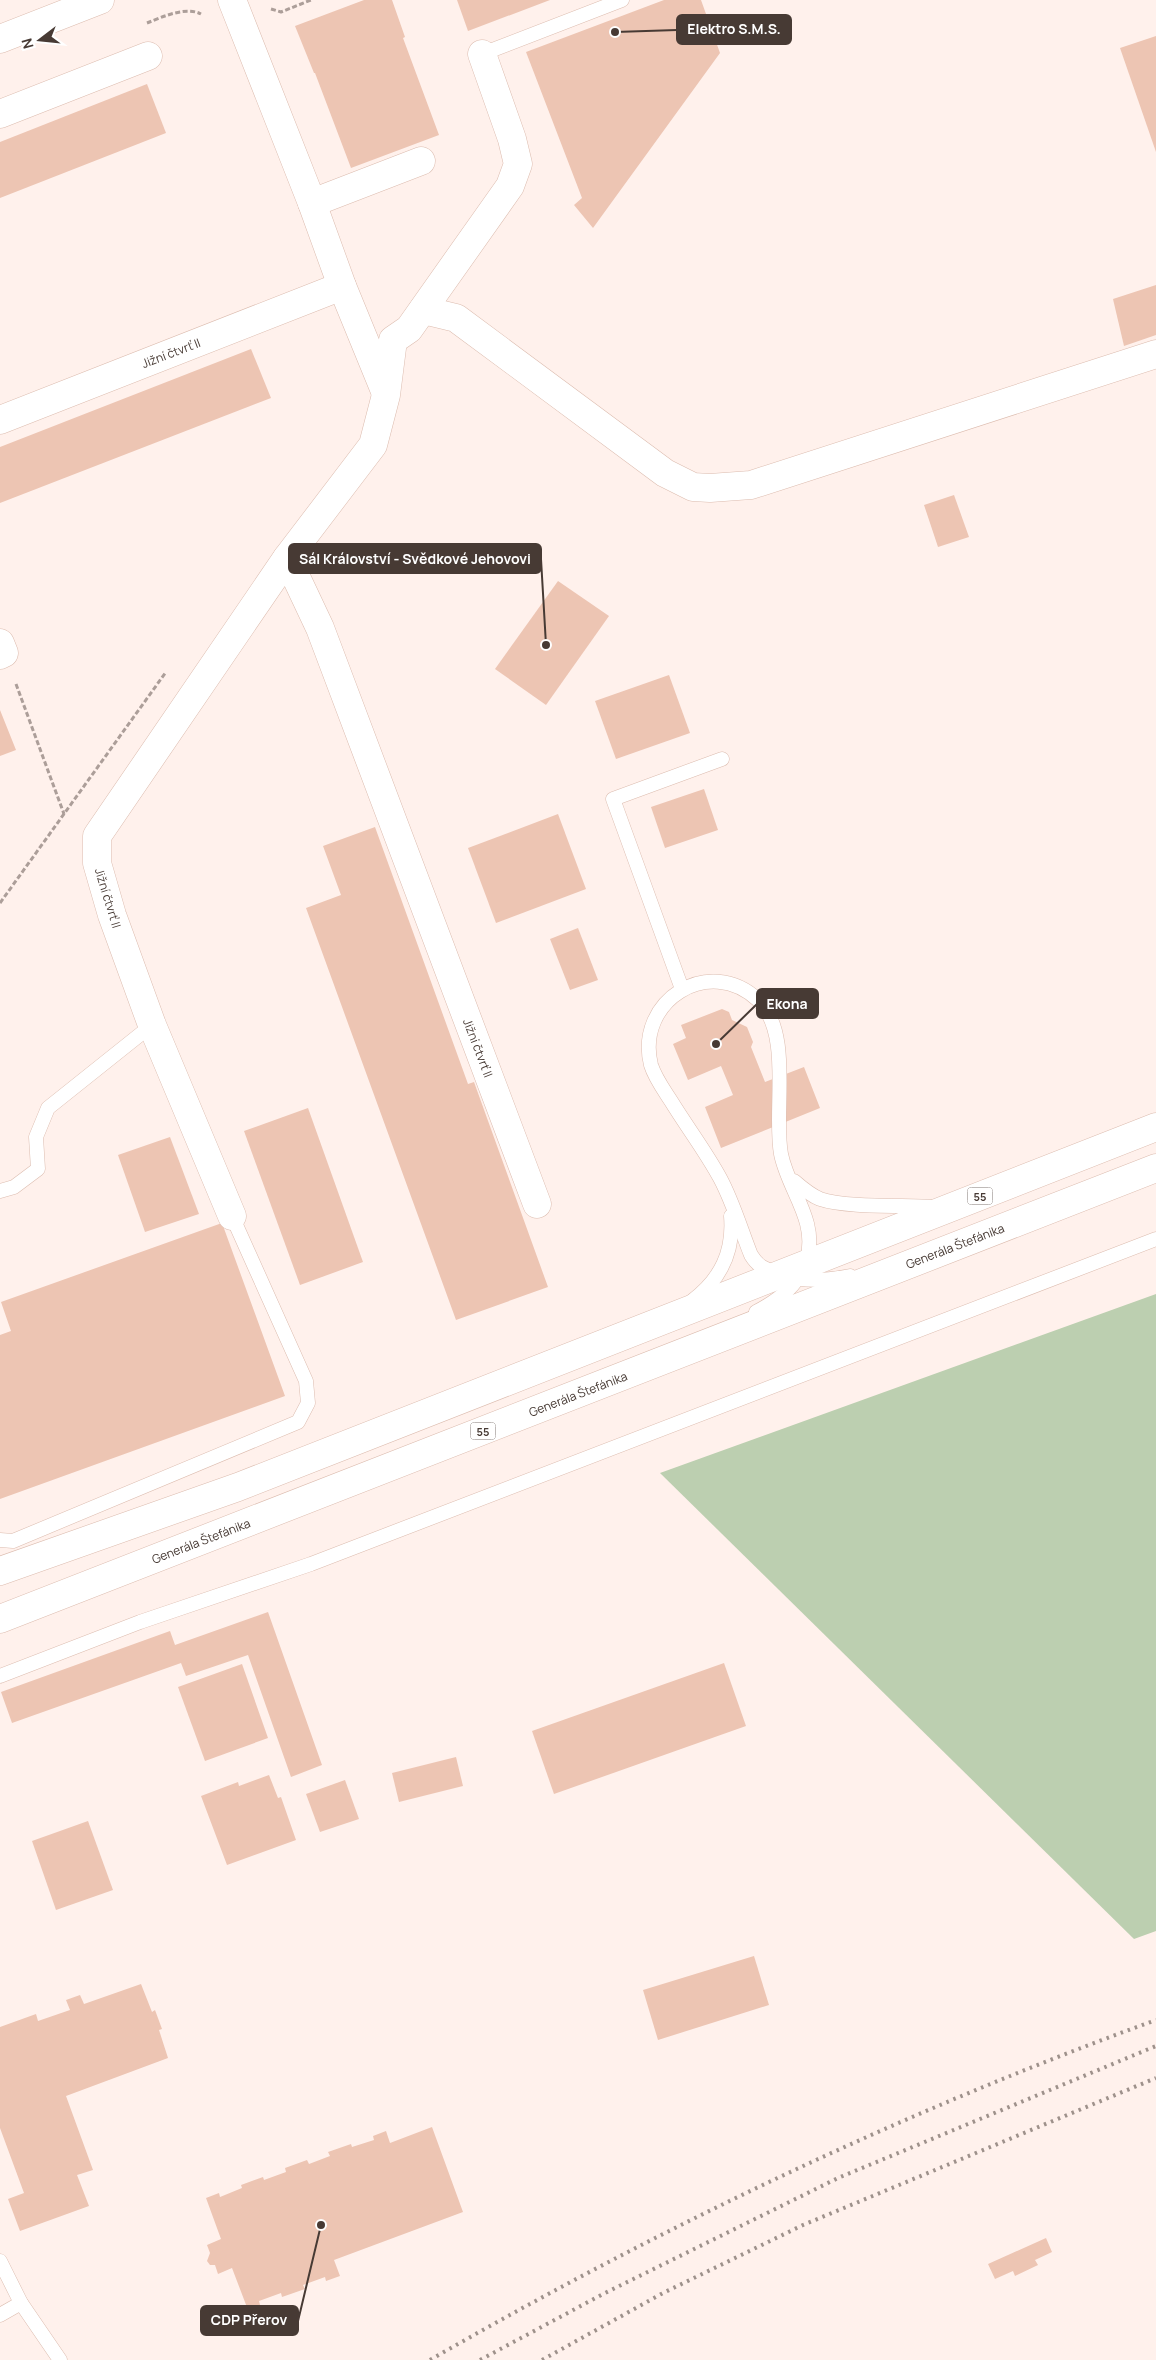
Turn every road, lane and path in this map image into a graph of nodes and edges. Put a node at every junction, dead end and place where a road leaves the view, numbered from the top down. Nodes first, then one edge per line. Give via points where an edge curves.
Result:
1 (100, 0) edge
2 (232, 0) edge
3 (311, 0) edge
4 (622, 0) edge
5 (269, 8) dead end
6 (0, 38) edge
7 (482, 54) joint
8 (148, 56) dead end
9 (0, 114) edge
10 (421, 161) dead end
11 (312, 203) junction
12 (342, 286) junction
13 (423, 310) junction
14 (1156, 354) edge
15 (386, 395) junction
16 (0, 420) edge
17 (287, 558) junction
18 (1, 650) edge
19 (168, 669) dead end
20 (722, 759) dead end
21 (64, 814) junction
22 (0, 903) edge
23 (682, 989) junction
24 (152, 1025) junction
25 (1156, 1127) edge
26 (1156, 1168) edge
27 (791, 1179) junction
28 (0, 1191) edge
29 (730, 1203) junction
30 (537, 1204) dead end
31 (952, 1207) junction
32 (232, 1216) joint
33 (1156, 1239) edge
34 (966, 1242) junction
35 (794, 1273) junction
36 (672, 1317) junction
37 (686, 1352) junction
38 (0, 1540) edge
39 (0, 1571) edge
40 (0, 1619) edge
41 (0, 1676) edge
42 (0, 2260) edge
43 (21, 2303) junction
44 (0, 2315) edge
45 (60, 2360) edge

1 - 6 street
2 - 11 street
3 - 5 path via 281,12
4 - 7 lane
7 - 13 street, Jižní čtvrť II via 518,164 510,186
8 - 9 street
10 - 11 street
11 - 12 street
12 - 15 street
12 - 16 street, Jižní čtvrť II
13 - 14 street via 456,318 665,473 693,487 751,485
13 - 15 street, Jižní čtvrť II via 409,329 393,340
15 - 17 street, Jižní čtvrť II via 373,445
17 - 24 street, Jižní čtvrť II via 97,836 97,863 112,915
17 - 30 street, Jižní čtvrť II via 320,628
18 - 21 path
19 - 21 path
20 - 23 lane via 613,799
21 - 22 path
23 - 27 lane via 708,982 723,982 741,988 758,1000 772,1019 777,1041 781,1154
23 - 29 lane via 666,1002 654,1019 649,1037 649,1056 657,1079 720,1179
24 - 28 lane via 48,1108 36,1137 38,1169 14,1187
24 - 32 street, Jižní čtvrť II
25 - 31 street, 55
26 - 34 street, Generála Štefánika / 55
27 - 31 lane via 821,1199 841,1203
27 - 35 lane via 803,1207 809,1237 807,1259
29 - 35 lane via 756,1264 764,1269
29 - 36 lane via 732,1244 721,1270 698,1297
31 - 35 street, 55
32 - 38 lane via 306,1381 308,1403 298,1422 14,1541
33 - 41 lane via 311,1564 140,1622
34 - 35 lane via 857,1275 824,1281
34 - 37 street, Generála Štefánika / 55
35 - 36 street, 55
35 - 37 lane via 786,1293 771,1304
36 - 39 street, 55 via 238,1487
37 - 40 street, Generála Štefánika / 55
42 - 43 lane
43 - 44 lane
43 - 45 lane

